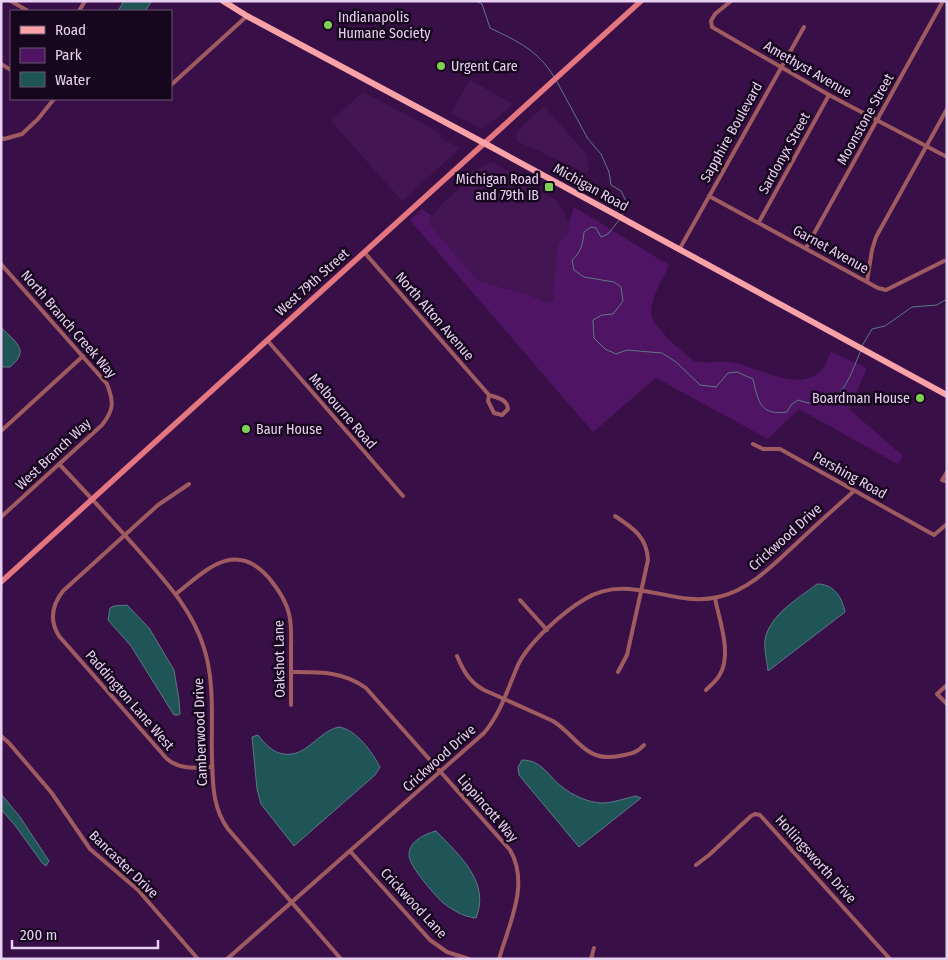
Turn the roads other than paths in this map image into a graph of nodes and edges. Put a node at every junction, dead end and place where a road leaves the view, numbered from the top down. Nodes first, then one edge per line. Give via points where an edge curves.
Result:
1 (11, 1) edge
2 (223, 1) edge
3 (641, 1) edge
4 (731, 1) edge
5 (945, 2) edge
6 (26, 10) edge
7 (247, 16) junction
8 (804, 27) dead end
9 (780, 67) junction
10 (172, 84) edge
11 (829, 95) junction
12 (53, 100) edge
13 (947, 109) edge
14 (877, 121) junction
15 (1, 138) edge
16 (484, 142) junction
17 (926, 146) junction
18 (947, 157) edge
19 (709, 196) junction
20 (758, 222) junction
21 (806, 248) junction
22 (679, 250) junction
23 (364, 252) junction
24 (944, 261) dead end
25 (1, 264) edge
26 (867, 281) junction
27 (266, 340) junction
28 (83, 356) junction
29 (489, 395) junction
30 (947, 395) edge
31 (113, 402) joint
32 (1, 431) edge
33 (753, 444) dead end
34 (60, 464) junction
35 (947, 472) edge
36 (945, 481) edge
37 (190, 484) dead end
38 (854, 491) junction
39 (403, 496) dead end
40 (92, 498) junction
41 (615, 516) dead end
42 (1, 517) edge
43 (947, 524) edge
44 (125, 535) junction
45 (1, 582) edge
46 (641, 590) junction
47 (176, 594) junction
48 (715, 598) junction
49 (520, 600) dead end
50 (547, 630) junction
51 (457, 656) dead end
52 (291, 672) junction
53 (618, 672) dead end
54 (947, 685) edge
55 (706, 690) dead end
56 (504, 699) junction
57 (947, 704) edge
58 (291, 705) dead end
59 (1, 736) edge
60 (644, 745) dead end
61 (212, 767) junction
62 (441, 771) junction
63 (350, 851) junction
64 (696, 865) dead end
65 (291, 902) junction
66 (594, 948) dead end
67 (198, 959) edge
68 (227, 959) edge
69 (340, 959) edge
70 (469, 959) edge
71 (499, 959) edge
72 (591, 959) edge
73 (890, 959) edge

1 - 6 street
2 - 7 main road, Michigan Road
3 - 16 main road, West 79th Street
4 - 9 street, Amethyst Avenue via 715,14 710,21 712,26
5 - 14 street, Moonstone Street
7 - 10 street
7 - 16 main road, Michigan Road
8 - 9 street, Sapphire Boulevard
9 - 11 street, Amethyst Avenue
9 - 19 street, Sapphire Boulevard
11 - 14 street, Amethyst Avenue
11 - 20 street, Sardonyx Street
12 - 15 street via 22,134
13 - 17 street
14 - 17 street, Amethyst Avenue
14 - 21 street, Moonstone Street
16 - 22 main road, Michigan Road
16 - 23 main road, West 79th Street
17 - 18 street, Amethyst Avenue
17 - 26 street via 876,236
19 - 20 street, Garnet Avenue
19 - 22 street, Sapphire Boulevard
20 - 21 street, Garnet Avenue
21 - 26 street, Garnet Avenue
22 - 30 main road, Michigan Road
23 - 27 main road, West 79th Street
23 - 29 street, North Alton Avenue
24 - 26 street, Garnet Avenue via 886,290
25 - 28 street, North Branch Creek Way
27 - 39 street, Melbourne Road
27 - 40 main road, West 79th Street
28 - 31 street, North Branch Creek Way via 107,384
28 - 32 street
29 - 29 street, North Alton Avenue via 506,403 508,409 502,416 494,413 488,401
31 - 34 street, West Branch Way via 102,425
33 - 38 street, Pershing Road via 763,449 780,449
34 - 40 street, Camberwood Drive
34 - 42 street, West Branch Way
35 - 36 street
37 - 44 street via 158,505
38 - 43 street, Pershing Road via 934,535
38 - 48 street, Crickwood Drive via 760,576 739,590
40 - 44 street, Camberwood Drive
40 - 45 main road, West 79th Street
41 - 46 street via 633,528 645,544 648,560
44 - 47 street, Camberwood Drive
44 - 61 street, Paddington Lane West via 63,591 55,602 54,626 59,636 166,758 185,768
46 - 48 street, Crickwood Drive via 682,599
46 - 50 street, Crickwood Drive via 611,589 590,596
46 - 53 street via 627,656
47 - 52 street, Oakshot Lane via 217,564 235,559 258,566 276,586 288,608
47 - 61 street, Camberwood Drive via 195,624 206,656 211,689
48 - 55 street via 725,661 719,676
49 - 50 street
50 - 56 street, Crickwood Drive via 525,654
51 - 56 street via 464,672 474,683
52 - 58 street, Oakshot Lane
52 - 62 street, Lippincott Way via 331,673 361,684
54 - 57 street via 937,694
56 - 60 street via 553,720 583,749 598,756 631,754
56 - 62 street, Crickwood Drive via 487,729
59 - 67 street, Bancaster Drive via 51,792 90,849 138,890
61 - 65 street, Camberwood Drive via 214,798 223,822
62 - 63 street, Crickwood Drive
62 - 71 street, Lippincott Way via 506,844 517,864 519,891
63 - 65 street, Crickwood Drive
63 - 70 street, Crickwood Lane via 430,940 447,952
64 - 73 street, Hollingsworth Drive via 751,816 760,815
65 - 68 street, Crickwood Drive
65 - 69 street, Camberwood Drive
66 - 72 street

